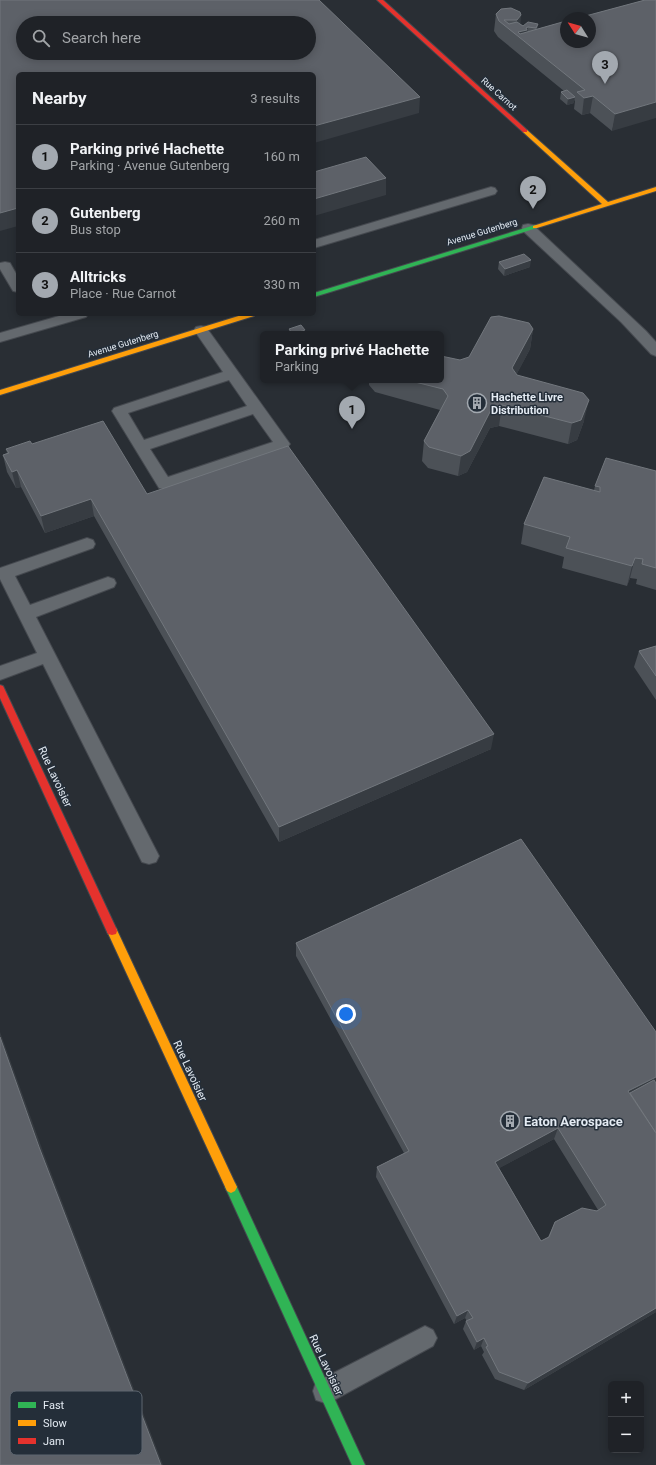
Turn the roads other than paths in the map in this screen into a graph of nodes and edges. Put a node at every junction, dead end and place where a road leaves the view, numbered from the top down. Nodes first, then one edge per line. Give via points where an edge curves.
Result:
1 (380, 0) edge
2 (656, 189) edge
3 (491, 191) dead end
4 (605, 203) junction
5 (528, 228) junction
6 (316, 243) edge
7 (4, 266) dead end
8 (16, 285) edge
9 (316, 293) edge
10 (66, 316) edge
11 (246, 316) edge
12 (37, 320) edge
13 (201, 330) junction
14 (649, 334) edge
15 (0, 338) edge
16 (656, 351) edge
17 (233, 374) junction
18 (0, 393) edge
19 (256, 408) junction
20 (141, 446) junction
21 (87, 544) dead end
22 (108, 583) dead end
23 (25, 614) junction
24 (47, 656) junction
25 (0, 674) edge
26 (0, 688) edge
27 (149, 856) dead end
28 (425, 1338) dead end
29 (325, 1392) junction
30 (359, 1465) edge

1 - 4 street, Rue Carnot
2 - 4 street, Avenue Gutenberg
3 - 6 lane
4 - 5 street, Avenue Gutenberg
5 - 9 street, Avenue Gutenberg
5 - 14 lane via 611,305
7 - 8 lane
10 - 12 lane
11 - 13 street, Avenue Gutenberg
12 - 15 lane
13 - 17 lane
13 - 18 street, Avenue Gutenberg
14 - 16 lane
17 - 19 lane
17 - 20 lane via 119,411
19 - 20 lane
19 - 20 lane via 282,444 164,484
21 - 23 lane via 5,573
22 - 23 lane
23 - 24 lane
24 - 25 lane
24 - 27 lane
26 - 29 street, Rue Lavoisier
28 - 29 lane
29 - 30 street, Rue Lavoisier

